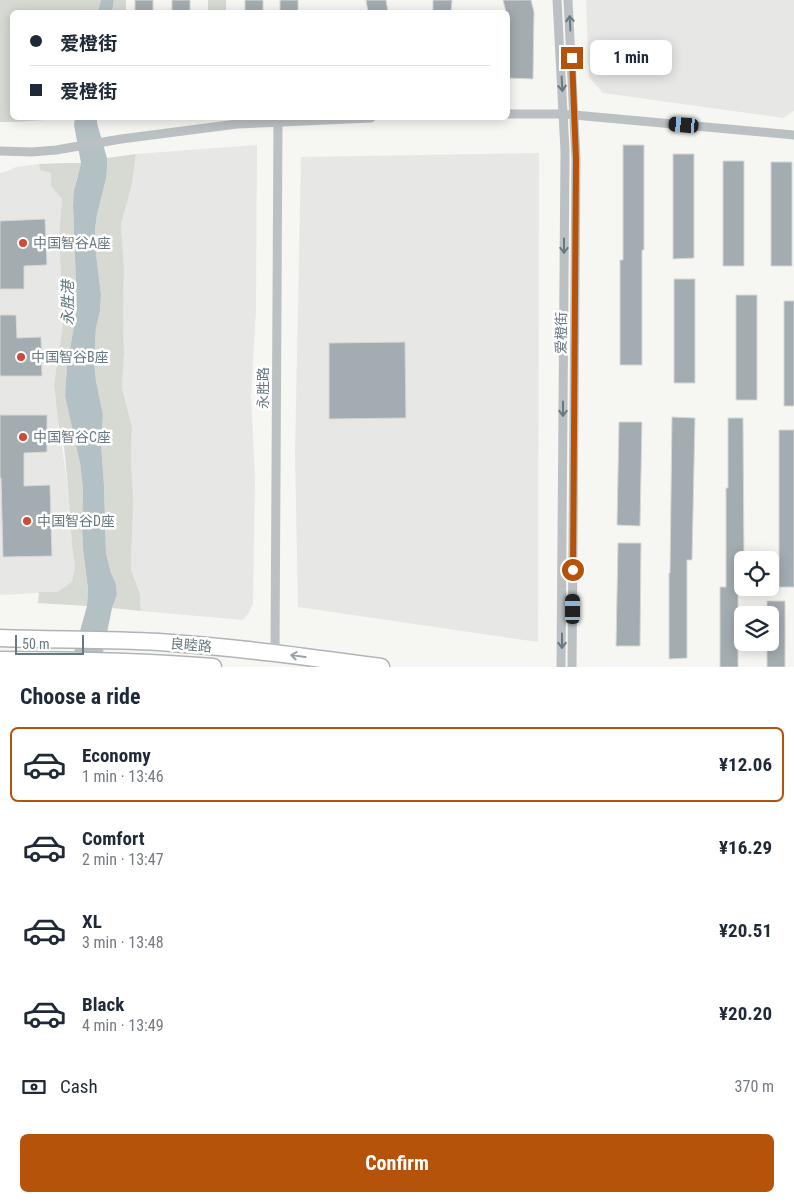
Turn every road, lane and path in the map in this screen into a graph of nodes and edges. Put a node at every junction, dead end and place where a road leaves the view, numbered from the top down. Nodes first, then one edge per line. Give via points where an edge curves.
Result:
1 (557, 0) edge
2 (568, 0) edge
3 (510, 114) edge
4 (564, 114) junction
5 (574, 115) junction
6 (324, 120) edge
7 (278, 122) junction
8 (794, 135) edge
9 (0, 151) edge
10 (0, 638) edge
11 (275, 653) junction
12 (0, 660) edge
13 (213, 667) edge
14 (382, 667) edge
15 (561, 667) edge
16 (572, 667) edge

1 -> 4 street, 爱橙街
5 -> 2 street, 爱橙街
3 - 4 street
4 - 5 street
4 -> 15 street, 爱橙街
5 - 8 street
5 - 16 street, 爱橙街
6 - 7 street
7 - 9 street via 237,124 56,150
7 - 11 street, 永胜路
10 - 11 main road, 良睦路 via 161,642
14 -> 11 main road, 良睦路
12 - 13 main road, 良睦路

